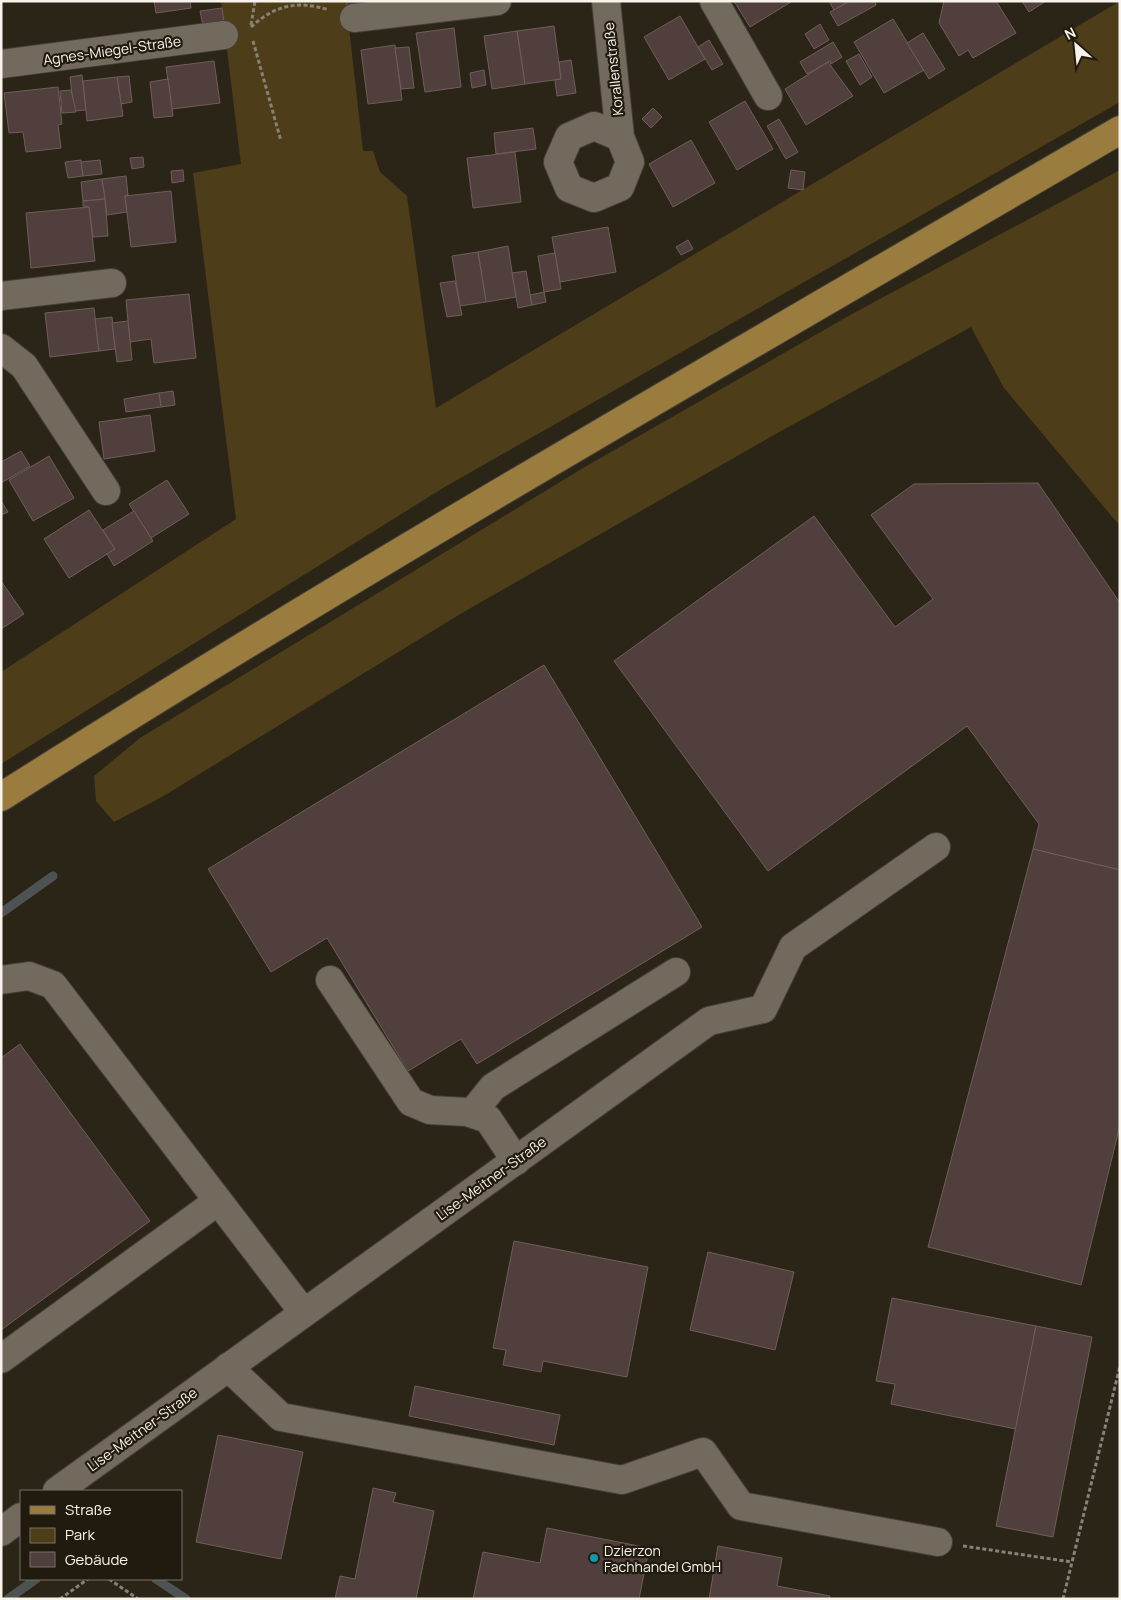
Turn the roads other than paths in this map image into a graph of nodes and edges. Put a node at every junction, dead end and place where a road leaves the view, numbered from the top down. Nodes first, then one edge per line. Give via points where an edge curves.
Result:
1 (497, 1) edge
2 (606, 1) edge
3 (714, 1) edge
4 (354, 18) road end
5 (224, 35) road end
6 (1, 64) edge
7 (768, 96) dead end
8 (1120, 130) edge
9 (620, 137) dead end
10 (112, 283) dead end
11 (1, 296) edge
12 (1, 348) edge
13 (106, 491) dead end
14 (1, 797) edge
15 (936, 847) dead end
16 (676, 972) dead end
17 (1, 980) edge
18 (330, 980) dead end
19 (472, 1114) junction
20 (516, 1161) junction
21 (218, 1201) junction
22 (304, 1313) junction
23 (1, 1359) edge
24 (228, 1367) junction
25 (58, 1490) edge
26 (20, 1518) edge
27 (1, 1532) edge
28 (938, 1542) road end

1 - 4 street
2 - 9 street, Korallenstraße
3 - 7 street
5 - 6 street, Agnes-Miegel-Straße
8 - 14 main road via 516,482 190,677
10 - 11 street
12 - 13 street via 24,366
15 - 20 street, Lise-Meitner-Straße via 793,948 763,1009 709,1022
16 - 19 street via 493,1087
17 - 21 street via 29,976 53,985
18 - 19 street via 411,1102 430,1110
19 - 20 street via 488,1119
20 - 22 street, Lise-Meitner-Straße
21 - 22 street
21 - 23 street
22 - 24 street, Lise-Meitner-Straße
24 - 25 street, Lise-Meitner-Straße
24 - 28 street via 281,1417 622,1480 703,1452 741,1506
26 - 27 street

